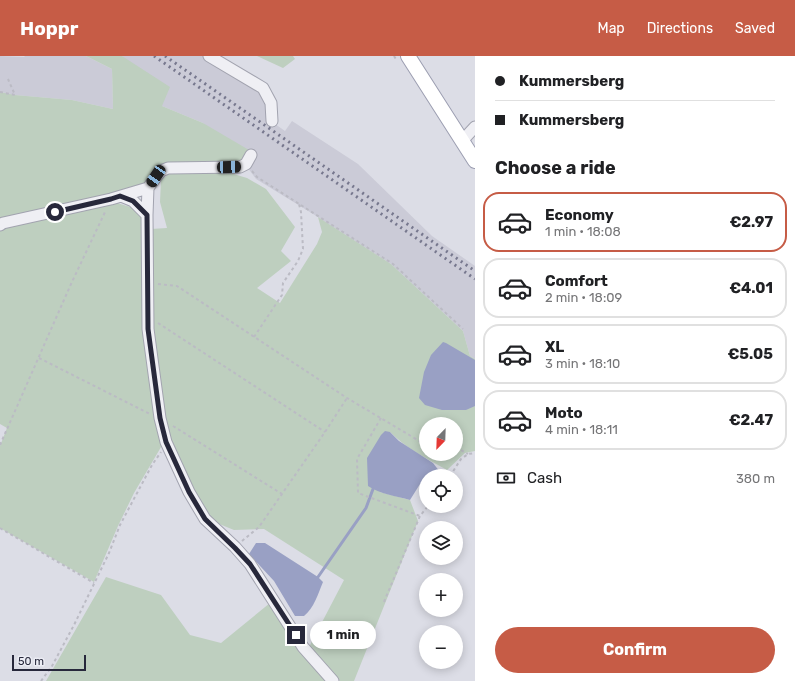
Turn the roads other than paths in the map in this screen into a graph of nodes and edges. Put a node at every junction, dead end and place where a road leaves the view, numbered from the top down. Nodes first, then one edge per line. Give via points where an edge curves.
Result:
1 (209, 56) edge
2 (408, 56) edge
3 (272, 121) dead end
4 (475, 127) edge
5 (462, 141) junction
6 (249, 160) road end
7 (475, 161) edge
8 (148, 188) junction
9 (116, 198) junction
10 (147, 215) junction
11 (0, 225) edge
12 (333, 681) edge

1 - 3 street via 263,88 271,103
2 - 5 main road
4 - 5 street
5 - 7 main road
6 - 8 street via 240,167 168,168 156,176
8 - 9 street
8 - 10 street
9 - 10 street via 133,201
9 - 11 street
10 - 12 street via 148,329 160,418 166,442 189,492 205,519 250,564 303,647

